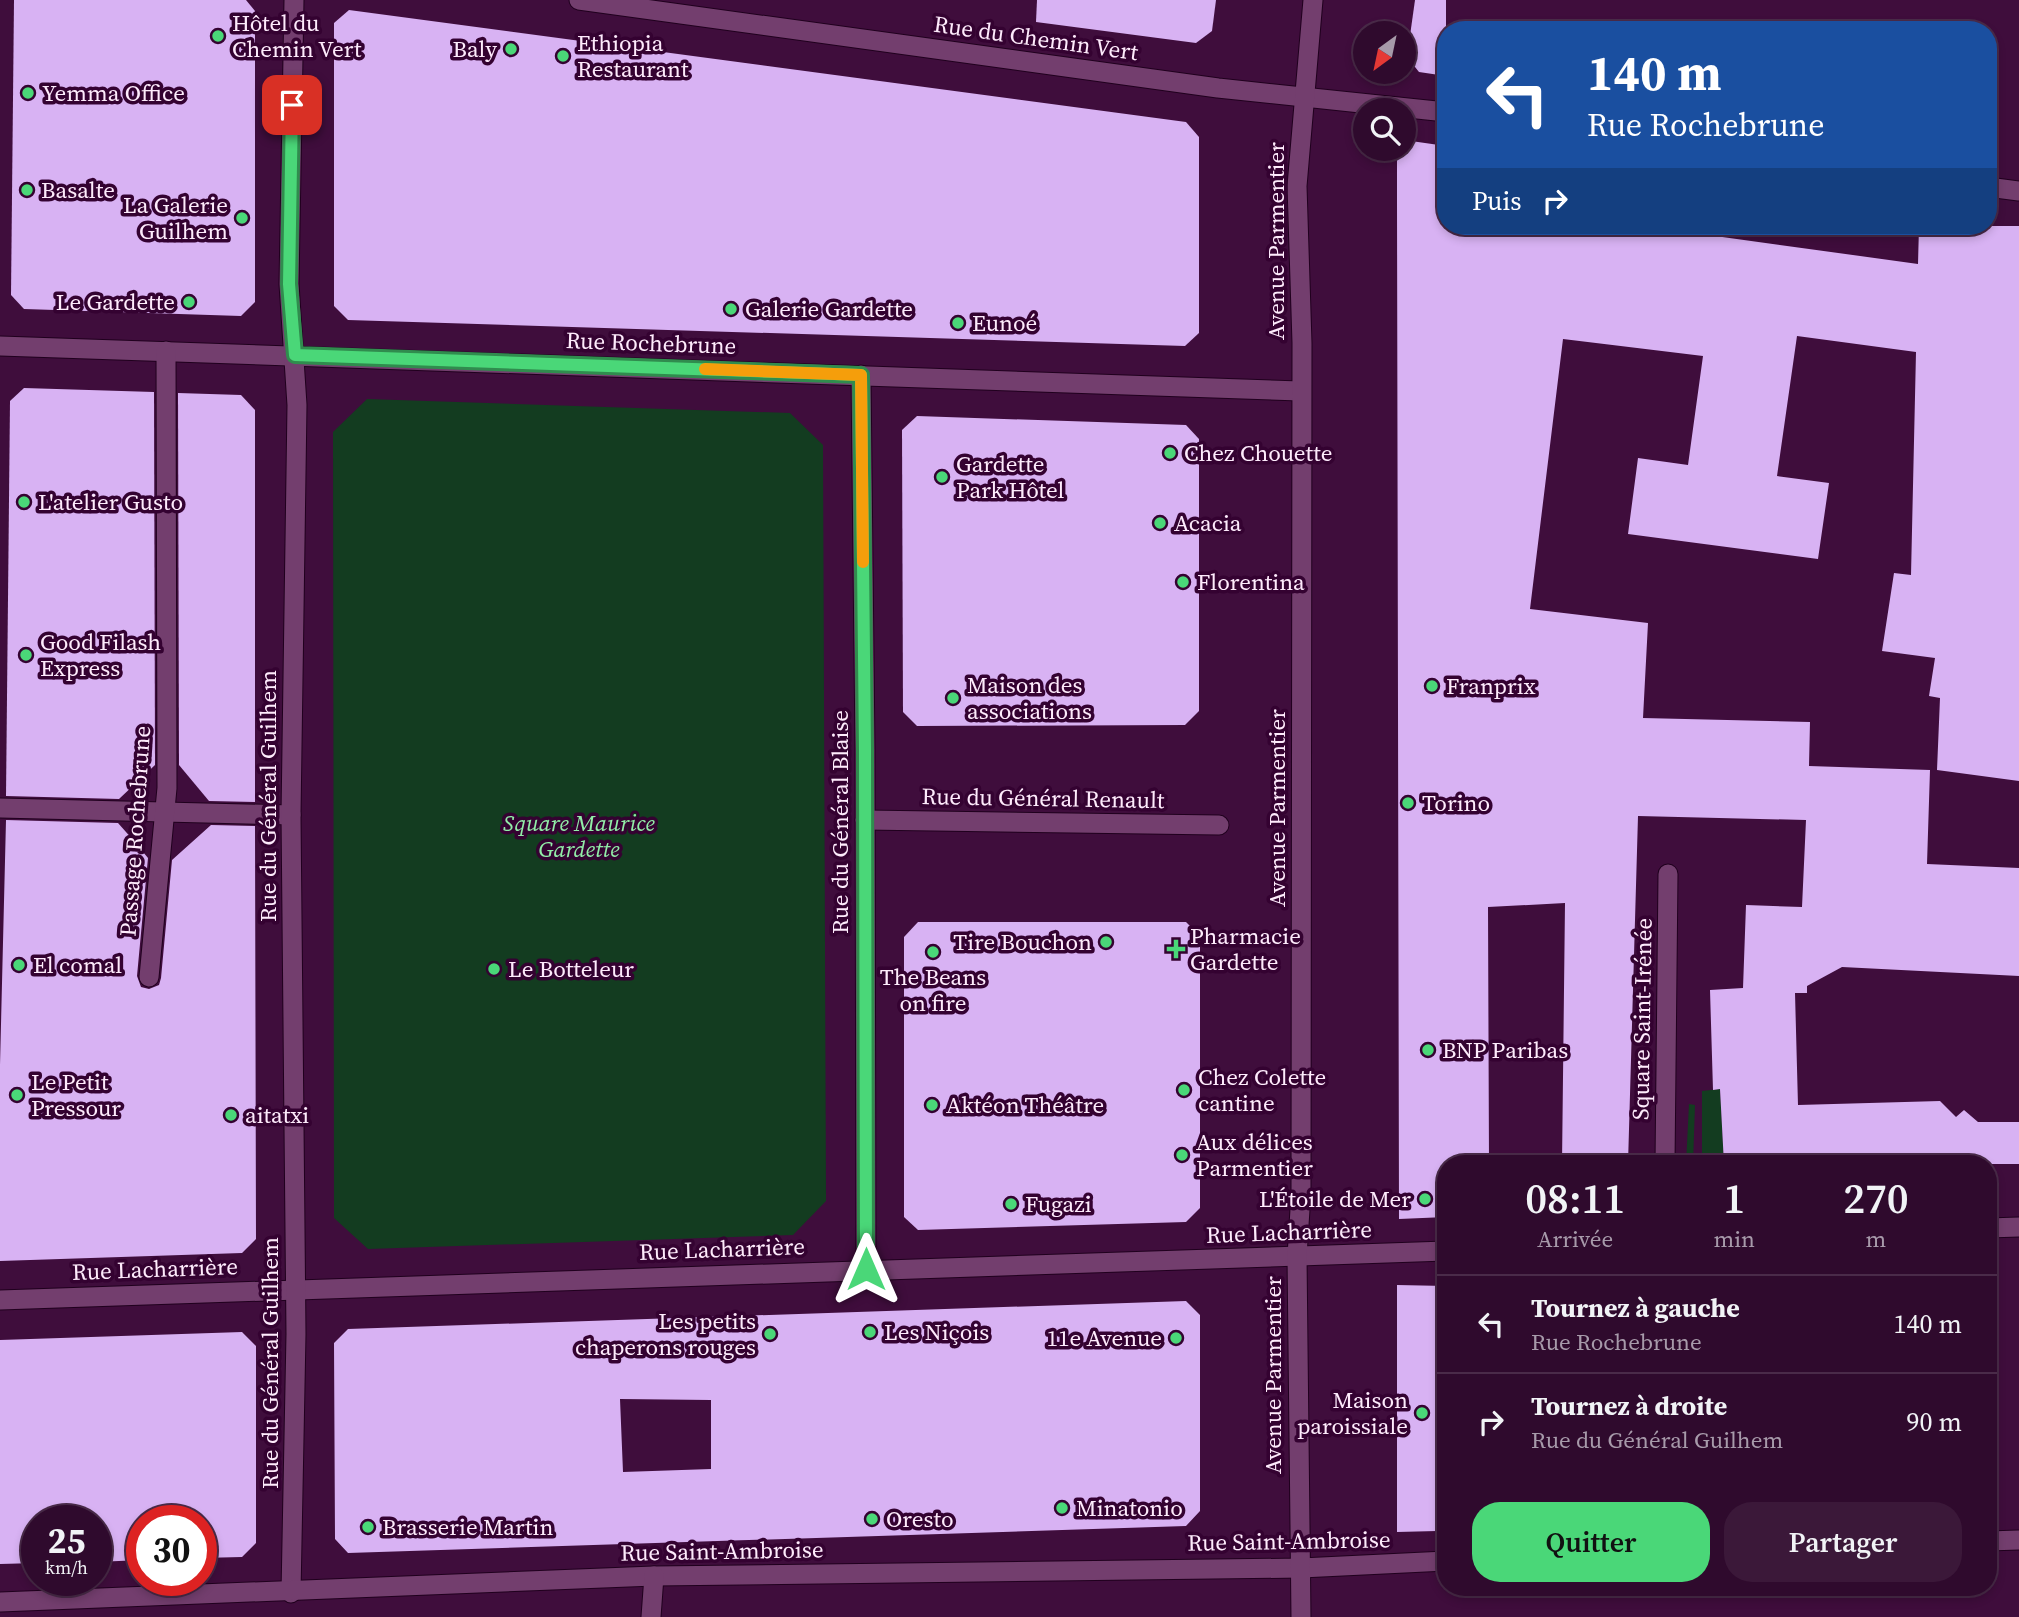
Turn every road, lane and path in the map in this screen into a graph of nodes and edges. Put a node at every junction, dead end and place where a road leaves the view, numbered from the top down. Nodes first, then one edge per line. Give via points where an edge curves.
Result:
1 (294, 0) edge
2 (579, 0) edge
3 (1313, 0) edge
4 (618, 2) edge
5 (1302, 98) junction
6 (1437, 111) edge
7 (1997, 188) edge
8 (2019, 191) edge
9 (0, 346) edge
10 (166, 351) junction
11 (295, 355) junction
12 (861, 375) junction
13 (1300, 391) junction
14 (0, 808) edge
15 (164, 813) junction
16 (291, 816) junction
17 (866, 820) junction
18 (1219, 825) dead end
19 (1668, 874) dead end
20 (149, 977) dead end
21 (1665, 1155) edge
22 (2019, 1227) edge
23 (1997, 1228) edge
24 (1437, 1251) edge
25 (1297, 1256) junction
26 (866, 1269) junction
27 (295, 1288) junction
28 (0, 1300) edge
29 (2019, 1540) edge
30 (1997, 1541) edge
31 (1437, 1561) edge
32 (1301, 1568) junction
33 (654, 1576) junction
34 (291, 1593) junction
35 (0, 1602) edge
36 (651, 1617) edge
37 (1301, 1617) edge

1 - 11 street, Rue du Général Guilhem via 289,284
2 - 4 street, Rue du Chemin Vert
3 - 5 street, Avenue Parmentier
4 - 5 street, Rue du Chemin Vert
5 - 6 street, Rue du Chemin Vert
5 - 13 street, Avenue Parmentier via 1297,186
7 - 8 street
9 - 10 street, Rue Rochebrune
10 - 11 street, Rue Rochebrune
10 - 15 street, Passage Rochebrune
11 - 12 street, Rue Rochebrune
11 - 16 street, Rue du Général Guilhem
12 - 13 street, Rue Rochebrune
12 - 17 street, Rue du Général Blaise
13 - 25 street, Avenue Parmentier via 1301,1194
14 - 15 street
15 - 16 street
15 - 20 street, Passage Rochebrune
16 - 27 street, Rue du Général Guilhem
17 - 18 street, Rue du Général Renault
17 - 26 street, Rue du Général Blaise
19 - 21 street, Square Saint-Irénée
22 - 23 street
24 - 25 street, Rue Lacharrière
25 - 26 street, Rue Lacharrière
25 - 32 street, Avenue Parmentier
26 - 27 street, Rue Lacharrière
27 - 28 street, Rue Lacharrière
27 - 34 street, Rue du Général Guilhem
29 - 30 street
31 - 32 street, Rue Saint-Ambroise
32 - 33 street, Rue Saint-Ambroise
32 - 37 street, Avenue Parmentier
33 - 34 street, Rue Saint-Ambroise
33 - 36 street
34 - 35 street, Rue Saint-Ambroise

